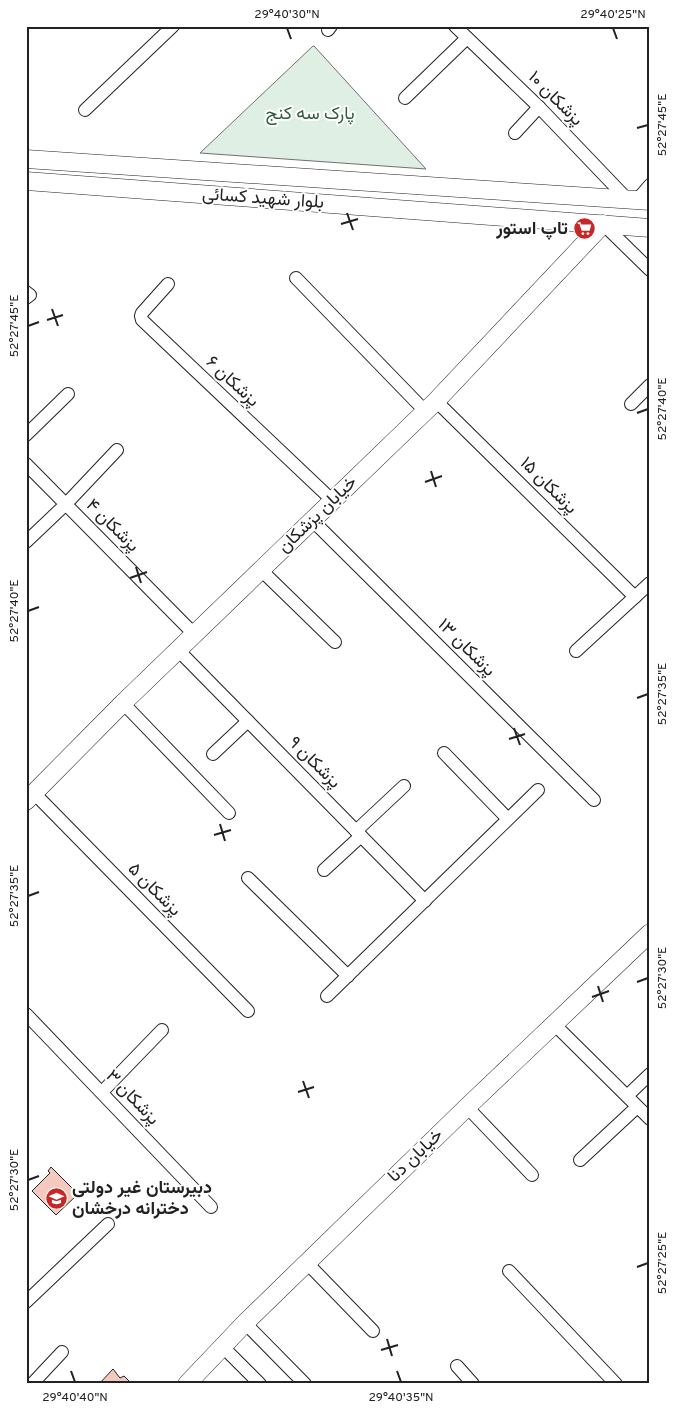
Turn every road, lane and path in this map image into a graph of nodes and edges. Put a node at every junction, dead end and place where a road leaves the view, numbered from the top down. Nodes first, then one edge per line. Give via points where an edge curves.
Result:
1 (173, 26) edge
2 (455, 26) edge
3 (467, 38) junction
4 (405, 98) dead end
5 (539, 107) junction
6 (85, 110) dead end
7 (514, 133) dead end
8 (26, 159) edge
9 (157, 168) junction
10 (26, 181) edge
11 (650, 185) edge
12 (154, 191) junction
13 (638, 200) edge
14 (603, 224) junction
15 (650, 228) edge
16 (650, 270) edge
17 (296, 278) dead end
18 (168, 284) dead end
19 (26, 292) edge
20 (26, 298) edge
21 (650, 385) edge
22 (68, 394) dead end
23 (631, 404) dead end
24 (431, 406) junction
25 (26, 434) edge
26 (117, 450) dead end
27 (26, 464) edge
28 (333, 501) junction
29 (66, 504) junction
30 (313, 521) junction
31 (26, 542) edge
32 (261, 570) junction
33 (650, 583) edge
34 (636, 597) junction
35 (194, 634) junction
36 (335, 642) dead end
37 (178, 650) junction
38 (576, 651) dead end
39 (123, 703) junction
40 (248, 721) junction
41 (444, 753) dead end
42 (213, 754) dead end
43 (404, 786) dead end
44 (538, 790) dead end
45 (30, 797) edge
46 (594, 800) dead end
47 (230, 813) dead end
48 (507, 818) junction
49 (359, 833) junction
50 (324, 870) dead end
51 (248, 878) dead end
52 (425, 901) junction
53 (650, 933) edge
54 (348, 976) junction
55 (327, 996) dead end
56 (248, 1011) dead end
57 (26, 1014) edge
58 (554, 1025) junction
59 (162, 1030) dead end
60 (650, 1074) edge
61 (102, 1092) junction
62 (627, 1096) junction
63 (467, 1107) junction
64 (637, 1107) junction
65 (650, 1119) edge
66 (580, 1160) dead end
67 (532, 1175) dead end
68 (211, 1207) dead end
69 (108, 1224) dead end
70 (307, 1263) junction
71 (509, 1272) dead end
72 (28, 1295) edge
73 (245, 1323) junction
74 (373, 1332) dead end
75 (223, 1346) junction
76 (62, 1352) dead end
77 (457, 1366) dead end
78 (32, 1384) edge
79 (187, 1384) edge
80 (260, 1384) edge
81 (305, 1384) edge
82 (473, 1384) edge
83 (616, 1384) edge

1 - 6 street
2 - 3 street, ۱۰ پزشکان
3 - 4 street
3 - 5 street, ۱۰ پزشکان
5 - 7 street
5 - 13 street, ۱۰ پزشکان
8 - 9 street, بلوار شهید کسائی
9 - 12 street
9 - 13 street, بلوار شهید کسائی
10 - 12 street, بلوار شهید کسائی
11 - 13 street
12 - 14 street, بلوار شهید کسائی
14 - 15 street, بلوار شهید کسائی
14 - 16 street
14 - 24 street, خیابان پزشکان
17 - 24 street, ۱۵ پزشکان
18 - 28 street, ۶ پزشکان via 142,313 142,320
19 - 20 street via 30,295
21 - 23 street
22 - 25 street
24 - 28 street, خیابان پزشکان
24 - 34 street, ۱۵ پزشکان
26 - 29 street
27 - 29 street, ۴ پزشکان
28 - 30 street, خیابان پزشکان
29 - 31 street
29 - 35 street, ۴ پزشکان
30 - 32 street, خیابان پزشکان
30 - 46 street, ۱۳ پزشکان
32 - 35 street, خیابان پزشکان
32 - 36 street
33 - 34 street
34 - 38 street
35 - 37 street, خیابان پزشکان
37 - 39 street, خیابان پزشکان
37 - 40 street, ۹ پزشکان
39 - 45 street, خیابان پزشکان
39 - 47 street
40 - 42 street
40 - 49 street, ۹ پزشکان
41 - 48 street
43 - 49 street
44 - 48 street
45 - 56 street, ۵ پزشکان
48 - 52 street
49 - 50 street
49 - 52 street, ۹ پزشکان
51 - 54 street
52 - 54 street
53 - 58 street, خیابان دنا
54 - 55 street
57 - 61 street, ۳ پزشکان
58 - 62 street
58 - 63 street, خیابان دنا
59 - 61 street
60 - 62 street
61 - 68 street, ۳ پزشکان
62 - 64 street
63 - 67 street
63 - 70 street, خیابان دنا
64 - 65 street
64 - 66 street
69 - 72 street
70 - 73 street, خیابان دنا
70 - 74 street
71 - 83 street
73 - 75 street, خیابان دنا
73 - 81 street
75 - 79 street, خیابان دنا
75 - 80 street
76 - 78 street
77 - 82 street

